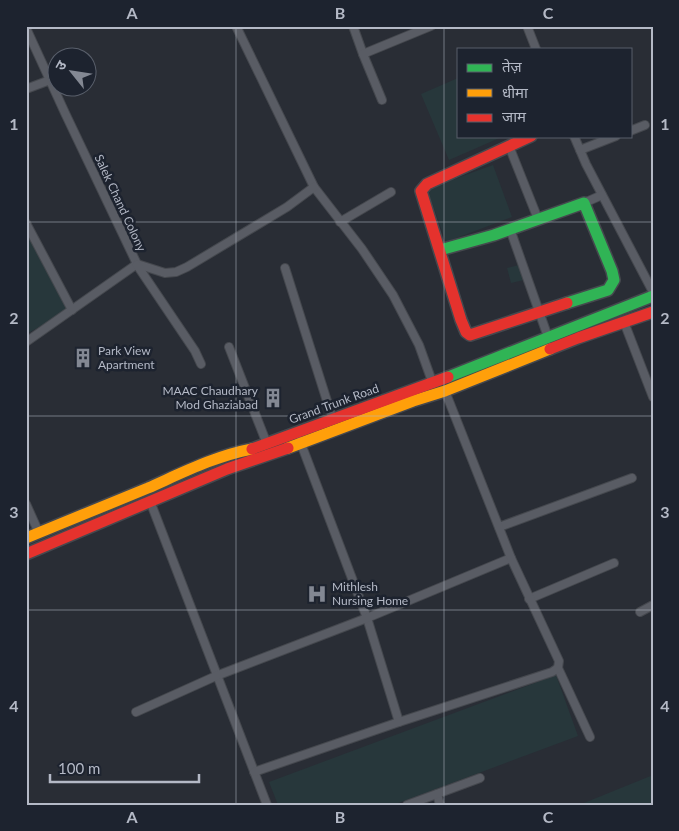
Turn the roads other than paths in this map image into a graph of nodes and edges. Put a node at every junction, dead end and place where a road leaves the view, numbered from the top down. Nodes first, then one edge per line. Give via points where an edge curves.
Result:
1 (236, 26) edge
2 (353, 26) edge
3 (431, 26) edge
4 (527, 26) edge
5 (27, 32) edge
6 (536, 48) edge
7 (363, 54) junction
8 (48, 76) edge
9 (48, 81) edge
10 (26, 89) edge
11 (59, 98) edge
12 (382, 100) dead end
13 (645, 125) dead end
14 (632, 130) edge
15 (527, 138) edge
16 (575, 138) edge
17 (611, 138) edge
18 (509, 146) junction
19 (580, 150) junction
20 (314, 188) junction
21 (391, 192) dead end
22 (602, 195) junction
23 (584, 203) junction
24 (538, 220) junction
25 (340, 222) junction
26 (26, 223) edge
27 (510, 229) junction
28 (440, 250) junction
29 (137, 264) junction
30 (285, 268) dead end
31 (653, 292) edge
32 (653, 296) edge
33 (72, 310) junction
34 (653, 312) edge
35 (539, 313) junction
36 (624, 322) junction
37 (548, 337) junction
38 (26, 342) edge
39 (229, 347) dead end
40 (201, 364) dead end
41 (432, 382) junction
42 (440, 392) junction
43 (653, 397) edge
44 (333, 420) junction
45 (299, 438) junction
46 (267, 444) junction
47 (632, 478) dead end
48 (150, 487) junction
49 (150, 502) junction
50 (26, 504) edge
51 (499, 527) junction
52 (39, 533) junction
53 (26, 538) edge
54 (26, 554) edge
55 (511, 558) junction
56 (614, 563) dead end
57 (529, 599) junction
58 (653, 605) edge
59 (640, 612) dead end
60 (367, 618) junction
61 (558, 668) junction
62 (216, 676) junction
63 (136, 712) dead end
64 (399, 722) junction
65 (590, 737) dead end
66 (254, 772) junction
67 (480, 778) dead end
68 (436, 794) junction
69 (267, 805) edge
70 (407, 805) edge
71 (440, 805) edge

1 - 20 street
2 - 7 street
3 - 7 street
4 - 6 street
5 - 8 street, Salek Chand Colony
7 - 12 street
9 - 10 street
11 - 29 street, Salek Chand Colony
13 - 14 street
15 - 18 main road
16 - 19 street
17 - 19 street
18 - 24 street
18 - 28 main road via 427,184 421,191
19 - 22 street
20 - 25 street
20 - 29 street via 176,272 165,273
21 - 25 street
22 - 23 street
22 - 31 street
23 - 24 main road
23 - 35 main road via 614,280 608,290
24 - 27 main road
25 - 41 street via 393,295 419,345
26 - 33 street
27 - 28 main road
27 - 35 street
28 - 35 main road via 461,320 470,335
29 - 33 street, Salek Chand Colony
29 - 40 street
30 - 44 street
32 - 37 main road, Grand Trunk Road
33 - 38 street, Salek Chand Colony
34 - 36 main road, Grand Trunk Road
35 - 37 street
36 - 42 main road, Grand Trunk Road
36 - 43 street
37 - 41 main road, Grand Trunk Road
39 - 46 street
41 - 42 street
41 - 44 main road, Grand Trunk Road
42 - 45 main road, Grand Trunk Road
42 - 51 street
44 - 45 main road, Grand Trunk Road
45 - 46 main road, Grand Trunk Road
45 - 49 main road, Grand Trunk Road
45 - 60 street
46 - 48 main road, Grand Trunk Road via 232,453
47 - 51 street
48 - 49 street
48 - 52 main road, Grand Trunk Road
49 - 54 main road, Grand Trunk Road
49 - 62 street
50 - 52 street
51 - 55 street
52 - 53 main road, Grand Trunk Road
55 - 57 street
55 - 60 street
56 - 57 street
57 - 61 street via 559,661
58 - 59 street
60 - 62 street
60 - 64 street
61 - 64 street
61 - 65 street
62 - 63 street
62 - 66 street
64 - 66 street
66 - 69 street
67 - 68 street
68 - 70 street
68 - 71 street

